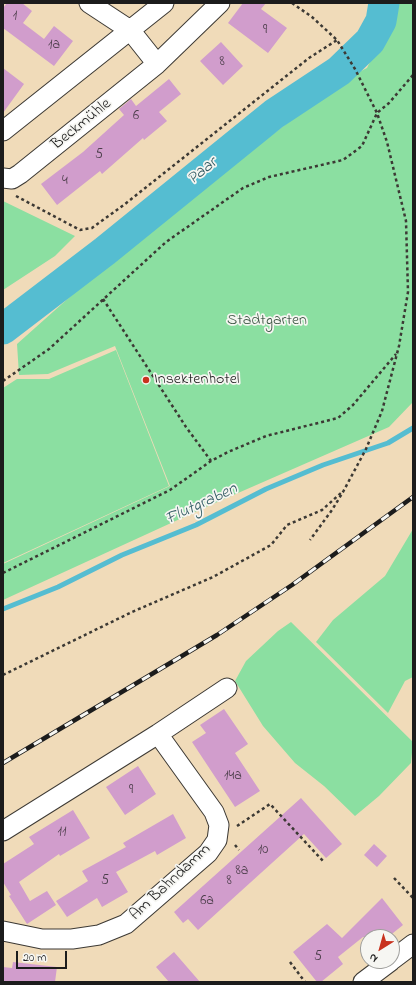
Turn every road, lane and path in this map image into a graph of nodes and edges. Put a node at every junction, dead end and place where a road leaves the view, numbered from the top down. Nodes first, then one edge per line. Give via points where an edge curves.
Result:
1 (89, 3) edge
2 (164, 3) edge
3 (220, 3) edge
4 (292, 3) edge
5 (130, 30) junction
6 (337, 40) junction
7 (157, 64) junction
8 (413, 75) edge
9 (377, 114) junction
10 (3, 131) edge
11 (3, 178) edge
12 (103, 299) junction
13 (397, 353) junction
14 (3, 381) edge
15 (211, 461) junction
16 (343, 492) junction
17 (310, 540) dead end
18 (3, 573) edge
19 (3, 675) edge
20 (226, 688) dead end
21 (158, 734) junction
22 (3, 831) edge
23 (217, 840) junction
24 (323, 861) dead end
25 (394, 878) dead end
26 (413, 898) edge
27 (3, 931) edge
28 (413, 944) edge
29 (400, 953) edge
30 (290, 962) dead end
31 (380, 969) edge
32 (305, 982) edge
33 (363, 982) edge

1 - 5 street
2 - 5 street
3 - 7 street, Beckmühle
4 - 6 path
5 - 7 street
5 - 10 street
6 - 9 path via 345,50
6 - 11 path via 309,58 92,228 80,230 34,207 13,194 6,187
7 - 11 street, Beckmühle via 20,174 12,179
8 - 9 path via 390,103
9 - 12 path via 362,146 343,160 269,177 243,188 166,242
9 - 13 path via 387,142 406,221 408,292
12 - 14 path via 48,349
12 - 15 path
13 - 15 path via 353,405 338,418 266,436
13 - 16 path via 382,411 366,449
15 - 18 path via 170,490
16 - 17 path
16 - 19 path via 322,510 287,525 271,545 213,577 132,612
20 - 21 street
21 - 22 street
21 - 23 street, Am Bahndamm via 214,812 219,825
23 - 24 path via 270,804
23 - 27 street, Am Bahndamm via 208,853 126,924 99,935 72,939 42,939
25 - 26 path
28 - 29 street
30 - 32 path
31 - 33 street

